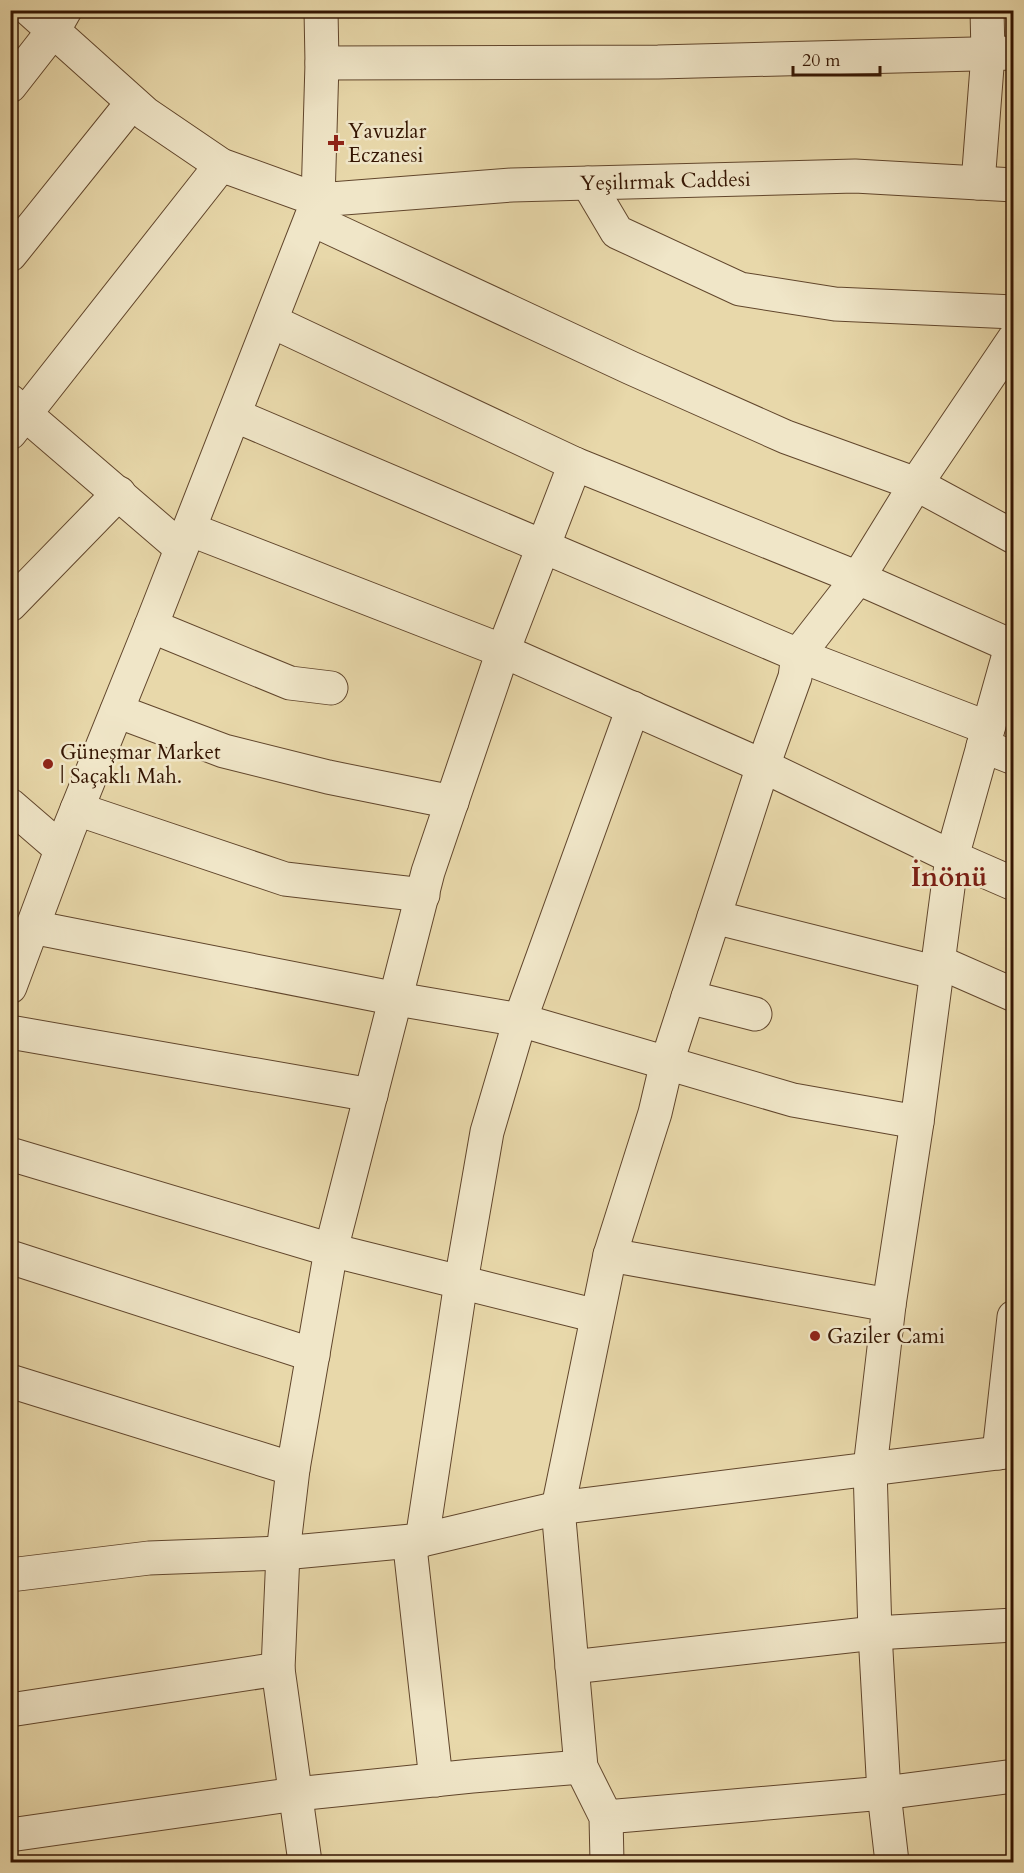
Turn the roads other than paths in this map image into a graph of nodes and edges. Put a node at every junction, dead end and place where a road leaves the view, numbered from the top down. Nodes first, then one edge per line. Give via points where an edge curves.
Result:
1 (321, 10) edge
2 (987, 10) edge
3 (50, 17) edge
4 (1001, 53) edge
5 (322, 63) junction
6 (10, 86) edge
7 (132, 103) junction
8 (221, 165) junction
9 (588, 183) junction
10 (978, 183) junction
11 (1014, 185) edge
12 (315, 210) junction
13 (10, 255) edge
14 (1014, 312) edge
15 (271, 321) junction
16 (1014, 339) edge
17 (234, 415) junction
18 (16, 416) edge
19 (575, 464) junction
20 (916, 484) junction
21 (119, 493) junction
22 (1014, 537) edge
23 (185, 538) junction
24 (544, 547) junction
25 (858, 578) junction
26 (10, 604) edge
27 (151, 626) junction
28 (1012, 647) edge
29 (503, 651) junction
30 (798, 655) junction
31 (331, 687) dead end
32 (633, 708) junction
33 (117, 711) junction
34 (986, 737) junction
35 (1014, 758) edge
36 (763, 765) junction
37 (452, 802) junction
38 (10, 804) edge
39 (77, 809) junction
40 (61, 849) junction
41 (952, 857) junction
42 (1014, 884) edge
43 (423, 895) junction
44 (714, 917) junction
45 (32, 927) junction
46 (939, 967) junction
47 (10, 987) edge
48 (1014, 995) edge
49 (688, 997) junction
50 (397, 999) junction
51 (755, 1014) dead end
52 (520, 1020) junction
53 (10, 1032) edge
54 (667, 1062) junction
55 (371, 1095) junction
56 (917, 1122) junction
57 (10, 1155) edge
58 (331, 1250) junction
59 (610, 1255) junction
60 (10, 1257) edge
61 (461, 1282) junction
62 (889, 1305) junction
63 (597, 1316) junction
64 (1014, 1317) edge
65 (313, 1355) junction
66 (10, 1381) edge
67 (1006, 1452) edge
68 (870, 1468) junction
69 (293, 1469) junction
70 (558, 1508) junction
71 (422, 1540) junction
72 (283, 1553) junction
73 (10, 1575) edge
74 (1014, 1625) edge
75 (875, 1634) junction
76 (572, 1667) junction
77 (278, 1669) junction
78 (10, 1710) edge
79 (581, 1767) junction
80 (1014, 1776) edge
81 (436, 1780) junction
82 (884, 1793) junction
83 (296, 1794) junction
84 (606, 1817) junction
85 (10, 1835) edge
86 (305, 1863) edge
87 (607, 1863) edge
88 (891, 1863) edge

1 - 5 street
2 - 4 street
3 - 6 street
3 - 7 street
4 - 5 street via 658,62
4 - 10 street
5 - 12 street
7 - 8 street
7 - 13 street
8 - 12 street
8 - 18 street
9 - 10 street, Yeşilırmak Caddesi via 855,176
9 - 12 street, Yeşilırmak Caddesi via 512,185
9 - 14 street via 617,232 740,289 835,304
10 - 11 street, Yeşilırmak Caddesi
12 - 15 street
12 - 20 street via 631,368 776,432
15 - 17 street
15 - 19 street
16 - 20 street
17 - 23 street
17 - 24 street
18 - 21 street
19 - 24 street
19 - 25 street
20 - 22 street
20 - 25 street
21 - 23 street
21 - 26 street
23 - 27 street
23 - 29 street
24 - 29 street
24 - 30 street
25 - 28 street
25 - 30 street
27 - 31 street via 290,684
27 - 33 street
28 - 34 street
29 - 32 street
29 - 37 street
30 - 34 street
30 - 36 street via 795,677
32 - 36 street
32 - 52 street
33 - 37 street via 224,751
33 - 39 street
34 - 35 street
34 - 41 street
36 - 41 street
36 - 44 street
37 - 43 street
38 - 40 street
39 - 40 street
39 - 43 street via 285,879
40 - 45 street
41 - 42 street
41 - 46 street
43 - 50 street
44 - 46 street
44 - 49 street
45 - 47 street
45 - 50 street
46 - 48 street
46 - 56 street
49 - 51 street
49 - 54 street
50 - 52 street
50 - 55 street
52 - 54 street
52 - 61 street via 487,1132
53 - 55 street
54 - 56 street via 793,1100
54 - 59 street
55 - 58 street
56 - 62 street
57 - 58 street
58 - 61 street
58 - 65 street
59 - 62 street
59 - 63 street
60 - 65 street
61 - 63 street
61 - 71 street
62 - 68 street
63 - 70 street
64 - 67 street
65 - 69 street
66 - 69 street
67 - 68 street
68 - 70 street
68 - 75 street
69 - 72 street
70 - 71 street
70 - 76 street
71 - 72 street
71 - 81 street via 410,1547
72 - 73 street via 149,1558
72 - 77 street
74 - 75 street
75 - 76 street
75 - 82 street
76 - 79 street
77 - 78 street
77 - 83 street
79 - 81 street
79 - 84 street
80 - 82 street
81 - 83 street
82 - 84 street
82 - 88 street
83 - 85 street
83 - 86 street
84 - 87 street

